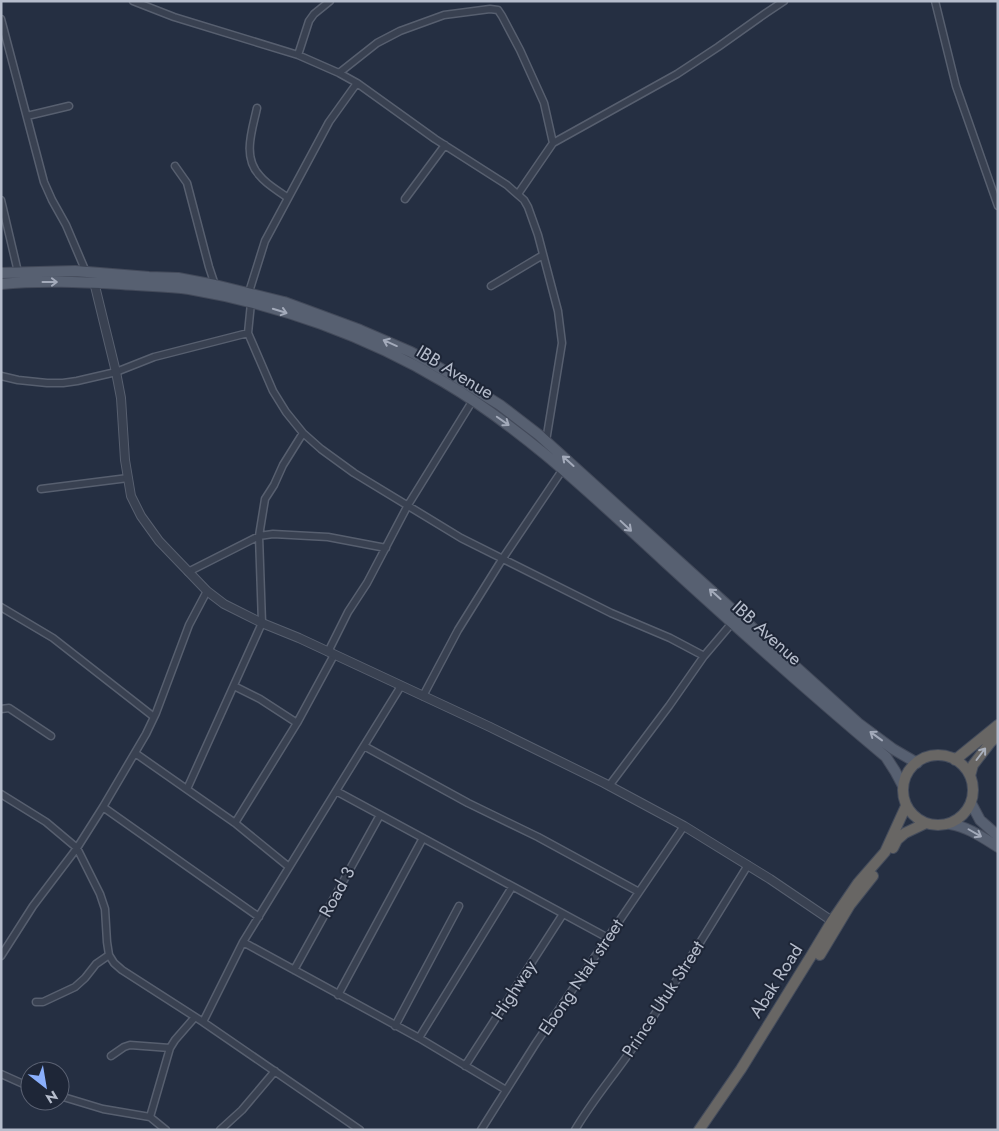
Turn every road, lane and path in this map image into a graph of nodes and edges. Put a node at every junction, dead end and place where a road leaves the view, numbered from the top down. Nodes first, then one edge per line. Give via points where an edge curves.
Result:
1 (133, 1) edge
2 (330, 1) edge
3 (784, 1) edge
4 (934, 1) edge
5 (1, 19) edge
6 (298, 55) junction
7 (339, 73) junction
8 (356, 83) junction
9 (69, 106) dead end
10 (257, 108) dead end
11 (27, 116) junction
12 (553, 143) junction
13 (445, 145) junction
14 (175, 166) dead end
15 (518, 194) junction
16 (288, 198) junction
17 (405, 199) dead end
18 (1, 200) edge
19 (998, 206) edge
20 (543, 255) junction
21 (18, 272) junction
22 (86, 272) junction
23 (1, 273) edge
24 (94, 282) junction
25 (1, 284) edge
26 (215, 285) junction
27 (491, 286) dead end
28 (250, 298) junction
29 (248, 333) junction
30 (116, 372) junction
31 (1, 376) edge
32 (473, 400) junction
33 (303, 433) junction
34 (546, 441) junction
35 (563, 469) junction
36 (128, 478) junction
37 (40, 489) dead end
38 (408, 505) junction
39 (259, 536) junction
40 (386, 548) junction
41 (503, 558) junction
42 (188, 572) junction
43 (207, 591) junction
44 (1, 607) edge
45 (262, 623) junction
46 (732, 623) junction
47 (331, 654) junction
48 (704, 656) junction
49 (234, 686) junction
50 (402, 686) junction
51 (423, 696) junction
52 (1, 709) edge
53 (154, 716) junction
54 (297, 723) junction
55 (998, 725) edge
56 (998, 735) edge
57 (51, 736) dead end
58 (364, 746) junction
59 (135, 753) junction
60 (955, 760) junction
61 (916, 763) junction
62 (970, 776) junction
63 (610, 786) junction
64 (903, 786) junction
65 (187, 789) junction
66 (336, 790) junction
67 (1, 794) edge
68 (971, 803) junction
69 (906, 806) junction
70 (103, 807) junction
71 (380, 815) junction
72 (235, 823) junction
73 (926, 823) junction
74 (950, 824) junction
75 (684, 826) junction
76 (998, 836) edge
77 (423, 838) junction
78 (998, 847) edge
79 (77, 848) junction
80 (888, 854) junction
81 (748, 865) junction
82 (289, 867) junction
83 (512, 887) junction
84 (639, 892) junction
85 (459, 906) dead end
86 (563, 914) junction
87 (259, 917) junction
88 (832, 921) junction
89 (608, 938) junction
90 (243, 942) junction
91 (109, 955) junction
92 (1, 956) edge
93 (294, 970) junction
94 (338, 995) junction
95 (36, 1002) dead end
96 (194, 1018) junction
97 (203, 1022) junction
98 (395, 1026) junction
99 (419, 1038) junction
100 (170, 1048) junction
101 (111, 1056) dead end
102 (466, 1066) junction
103 (275, 1071) junction
104 (1, 1074) edge
105 (20, 1083) edge
106 (506, 1090) junction
107 (70, 1099) edge
108 (150, 1117) junction
109 (166, 1130) edge
110 (220, 1130) edge
111 (360, 1130) edge
112 (481, 1130) edge
113 (574, 1130) edge
114 (699, 1130) edge
115 (706, 1130) edge

1 - 6 street via 174,18
2 - 6 street via 309,20
3 - 12 street via 677,74
4 - 19 street via 956,86
5 - 11 street
6 - 7 street
7 - 8 street
7 - 12 street via 377,42 400,31 444,15 498,10 544,103
8 - 13 street
8 - 16 street via 329,122
9 - 11 street
10 - 16 street via 249,143 250,157 260,177
11 - 22 street via 44,182
12 - 15 street
13 - 15 street
13 - 17 street
14 - 26 street via 187,184
15 - 20 street via 528,207
16 - 28 street via 265,241
18 - 21 street
20 - 27 street
20 - 34 street via 558,310 562,343
21 - 22 main road
21 - 23 main road
22 - 26 main road via 178,278
25 -> 24 main road, IBB Avenue
24 - 28 main road, IBB Avenue
24 - 30 street
26 - 28 main road
28 - 29 street
28 -> 32 main road, IBB Avenue via 355,338 423,370
34 -> 28 main road via 484,395 411,352 284,302
29 - 30 street via 154,357
29 - 33 street via 273,391
30 - 31 street via 63,383
30 - 36 street
32 -> 35 main road, IBB Avenue
32 - 38 street
33 - 38 street via 354,473
33 - 39 street via 265,499
61 -> 34 main road via 858,723
35 - 41 street
35 -> 46 main road, IBB Avenue
36 - 37 street
36 - 42 street via 131,496 141,516
38 - 40 street
38 - 41 street via 461,538
39 - 40 street via 328,537
39 - 42 street
39 - 45 street
40 - 47 street via 348,612
41 - 48 street via 610,613
41 - 51 street via 458,630
42 - 43 street
43 - 45 street via 224,604
43 - 53 street via 189,625
44 - 53 street via 53,638
45 - 47 street
45 - 49 street
46 - 48 street
46 - 64 main road, IBB Avenue via 886,757
47 - 50 street
47 - 54 street
48 - 63 street
49 - 54 street
49 - 65 street
50 - 51 street
50 - 58 street
51 - 63 street
52 - 57 street via 10,708
53 - 59 street
54 - 72 street
55 - 60 highway
62 -> 56 highway via 976,760
58 - 66 street
58 - 84 street
59 - 65 street
59 - 70 street
60 - 61 highway via 943,756
60 - 62 highway
61 - 64 highway
62 - 68 highway via 973,785
63 - 75 street
64 - 69 highway
65 - 72 street
66 - 71 street
66 - 82 street
67 - 79 street via 46,822
68 - 74 highway via 963,816
68 - 76 main road via 980,820
69 - 73 highway
69 - 80 highway
70 - 79 street
70 - 87 street
71 - 77 street
71 - 93 street, Road 3
72 - 82 street
73 - 74 highway
73 - 80 highway via 905,833
74 -> 78 main road via 960,825
75 - 81 street
75 - 84 street, Ebong Ntak street
77 - 83 street
77 - 94 street
79 - 91 street via 105,909
79 - 92 street via 33,906
80 - 88 highway, Abak Road via 858,883
80 - 115 highway, Abak Road via 850,905 751,1066
81 - 88 street
81 - 113 street, Prince Utuk Street via 635,1045
82 - 87 street
83 - 86 street
83 - 99 street
84 - 89 street, Ebong Ntak street
85 - 98 street
86 - 89 street
86 - 102 street, Highway
87 - 90 street
88 - 114 highway, Abak Road
89 - 106 street, Ebong Ntak street
90 - 93 street
90 - 97 street
91 - 95 street via 75,987 43,1002
91 - 96 street via 122,970
93 - 94 street
94 - 98 street
96 - 97 street
96 - 100 street
97 - 103 street
98 - 99 street
99 - 102 street
100 - 101 street via 130,1045
100 - 108 street
102 - 106 street
103 - 110 street
103 - 111 street
104 - 105 street
106 - 112 street, Ebong Ntak street
107 - 108 street
108 - 109 street

